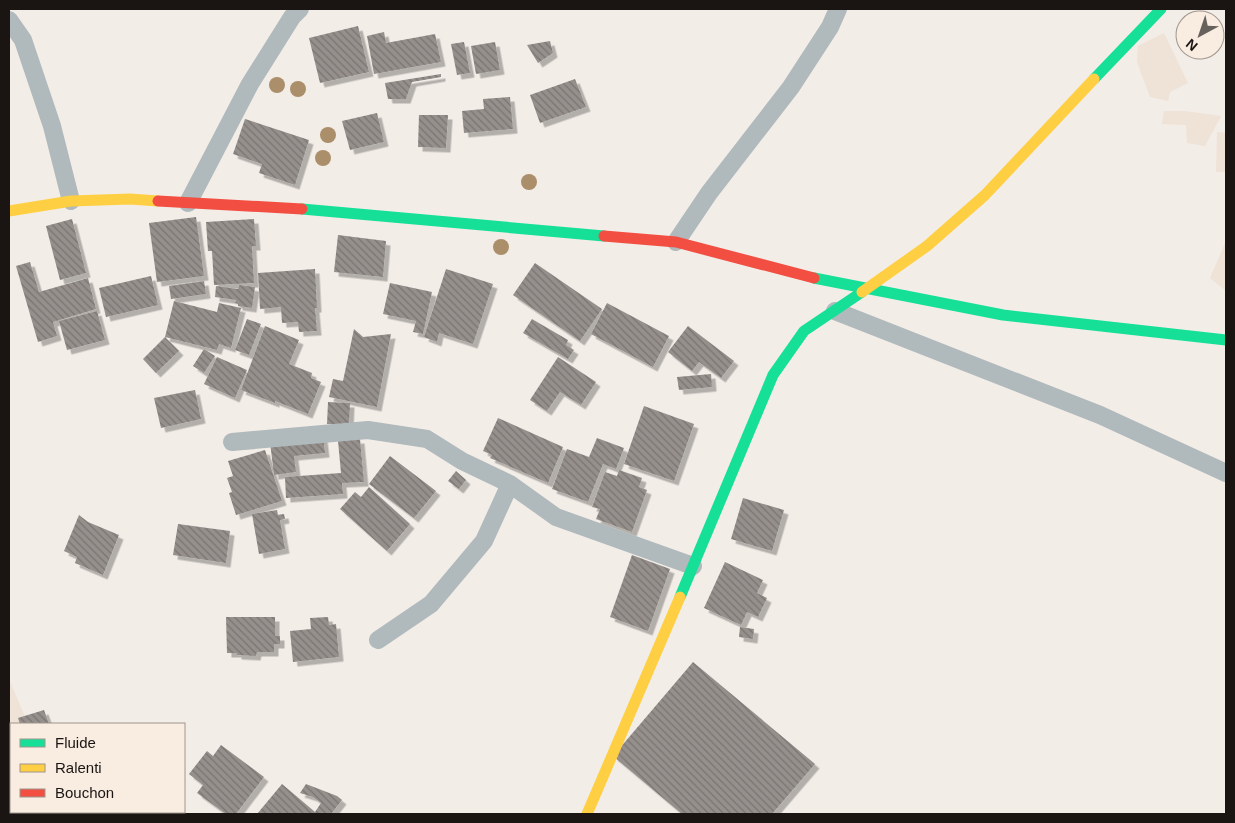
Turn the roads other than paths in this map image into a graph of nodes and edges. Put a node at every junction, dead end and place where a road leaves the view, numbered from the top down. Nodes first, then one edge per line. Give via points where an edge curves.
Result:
1 (300, 9) edge
2 (838, 9) edge
3 (1161, 9) edge
4 (9, 20) edge
5 (71, 201) junction
6 (188, 203) junction
7 (9, 210) edge
8 (676, 242) junction
9 (867, 289) junction
10 (835, 311) junction
11 (1226, 340) edge
12 (232, 442) dead end
13 (1226, 473) edge
14 (510, 484) junction
15 (693, 566) junction
16 (378, 640) dead end
17 (587, 814) edge

1 - 6 street via 250,84
2 - 8 street via 791,87 709,193
3 - 9 street via 985,194 926,246
4 - 5 street via 23,40 52,126
5 - 6 street via 130,199
5 - 7 street
6 - 8 street via 306,209
8 - 9 street
9 - 10 street
9 - 11 street via 1003,315
10 - 13 street via 1100,415
10 - 15 street via 804,331 773,375
12 - 14 street via 368,430 427,439 462,461
14 - 15 street via 556,517
14 - 16 street via 484,541 431,604
15 - 17 street

